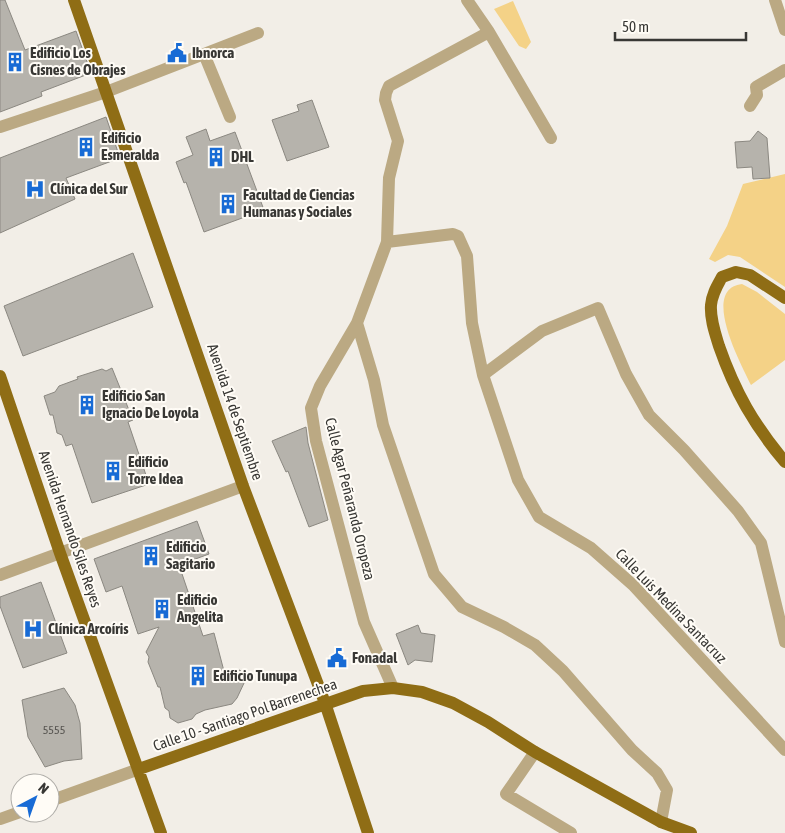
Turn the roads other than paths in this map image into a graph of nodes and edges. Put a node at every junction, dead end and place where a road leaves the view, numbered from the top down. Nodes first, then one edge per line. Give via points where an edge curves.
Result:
1 (74, 0) edge
2 (467, 0) edge
3 (775, 0) edge
4 (785, 30) edge
5 (489, 32) junction
6 (258, 33) dead end
7 (204, 54) junction
8 (785, 70) edge
9 (106, 92) junction
10 (750, 106) dead end
11 (230, 117) dead end
12 (0, 127) edge
13 (551, 138) dead end
14 (387, 236) junction
15 (785, 298) edge
16 (357, 323) junction
17 (483, 375) junction
18 (1, 380) edge
19 (785, 462) edge
20 (243, 486) junction
21 (60, 553) junction
22 (0, 575) edge
23 (785, 642) edge
24 (393, 688) junction
25 (325, 703) junction
26 (785, 750) edge
27 (535, 752) junction
28 (139, 768) junction
29 (60, 797) edge
30 (661, 822) junction
31 (161, 833) edge
32 (368, 833) edge
33 (571, 833) edge
34 (691, 833) edge

1 - 9 main road, Avenida 14 de Septiembre
2 - 5 street
3 - 4 street
5 - 13 street
5 - 14 street, Calle Agar Peñaranda Oropeza via 389,86 385,100 398,141 389,178
6 - 7 street
7 - 9 street
7 - 11 street
8 - 10 street via 756,87 757,95
9 - 12 street
9 - 20 main road, Avenida 14 de Septiembre
14 - 16 street, Calle Agar Peñaranda Oropeza
14 - 17 street, Calle Luis Medina Santacruz via 458,236 467,256 472,323
15 - 19 main road via 750,275 736,272 722,277 711,306 713,327 736,392 765,438
16 - 24 street, Calle Agar Peñaranda Oropeza via 320,386 311,408 316,441 364,622
16 - 30 street via 383,425 434,574 462,607 535,645 657,773 667,790
17 - 23 street via 542,331 598,308 626,374 649,415 738,511 761,542
17 - 26 street, Calle Luis Medina Santacruz via 518,480 539,516 591,548 633,585
18 - 21 main road, Avenida Hernando Siles Reyes
20 - 21 street
20 - 25 main road, Avenida 14 de Septiembre
21 - 22 street
21 - 28 main road, Avenida Hernando Siles Reyes
24 - 25 main road, Calle 10 - Santiago Pol Barrenechea via 363,691
24 - 27 main road, Calle 10 - Santiago Pol Barrenechea via 422,692 452,703
25 - 28 main road, Calle 10 - Santiago Pol Barrenechea
25 - 32 main road, Avenida 14 de Septiembre
27 - 30 main road, Calle 10 - Santiago Pol Barrenechea
27 - 33 street via 506,794
28 - 29 street, Calle 10 - Santiago Pol Barrenechea
28 - 31 main road, Avenida Hernando Siles Reyes
30 - 34 main road, Calle 10 - Santiago Pol Barrenechea

